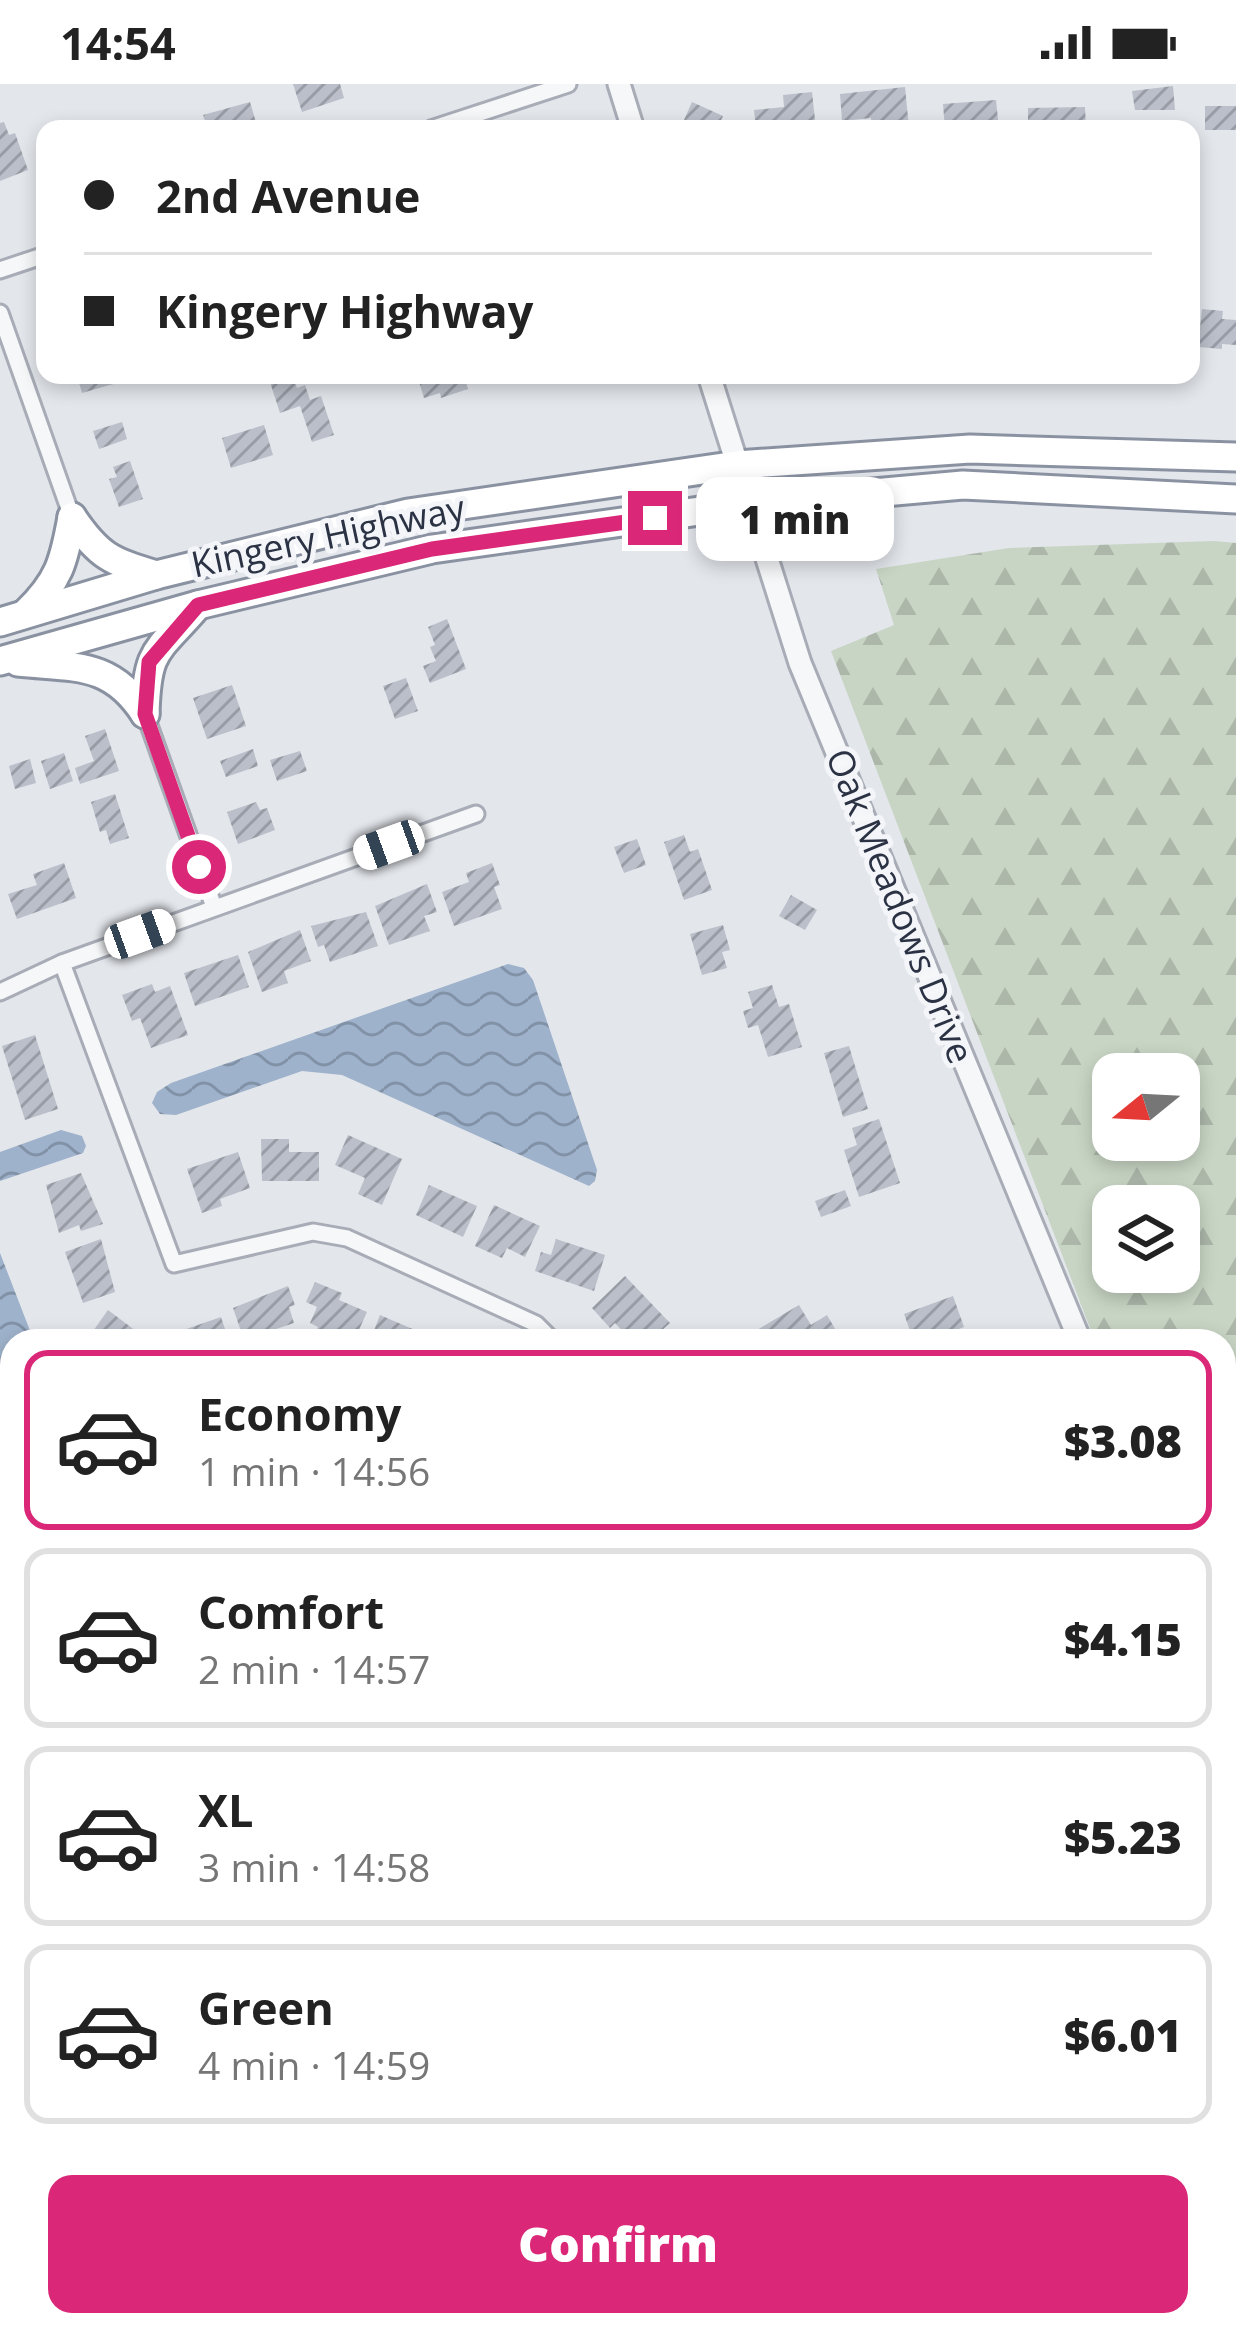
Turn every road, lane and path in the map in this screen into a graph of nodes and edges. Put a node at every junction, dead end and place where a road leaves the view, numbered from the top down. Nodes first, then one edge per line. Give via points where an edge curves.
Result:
1 (568, 84) edge
2 (619, 84) edge
3 (458, 120) edge
4 (630, 120) edge
5 (36, 258) edge
6 (0, 270) edge
7 (0, 313) edge
8 (712, 384) edge
9 (1236, 457) edge
10 (737, 465) junction
11 (1236, 499) edge
12 (748, 504) junction
13 (72, 517) junction
14 (156, 574) junction
15 (198, 605) junction
16 (12, 618) edge
17 (1, 661) edge
18 (145, 714) junction
19 (476, 814) dead end
20 (214, 907) junction
21 (62, 963) junction
22 (0, 992) edge
23 (541, 1329) edge
24 (1075, 1329) edge

1 - 3 street
2 - 4 street
5 - 6 street
7 - 13 street
8 - 10 street, Oak Meadows Drive
9 - 10 highway, Kingery Highway via 970,449
10 - 12 street, Oak Meadows Drive
10 - 14 highway, Kingery Highway via 408,513
11 - 12 highway, Kingery Highway via 963,485
12 - 15 highway, Kingery Highway via 432,549
12 - 24 street, Oak Meadows Drive via 808,682
13 - 14 highway via 109,561
13 - 16 highway via 50,589
14 - 16 highway, Kingery Highway
15 - 17 highway, Kingery Highway
15 - 18 highway via 149,662
17 - 18 highway via 101,671 122,683
18 - 20 street
19 - 20 street
20 - 21 street
21 - 22 street
21 - 23 street via 175,1264 313,1232 347,1238

